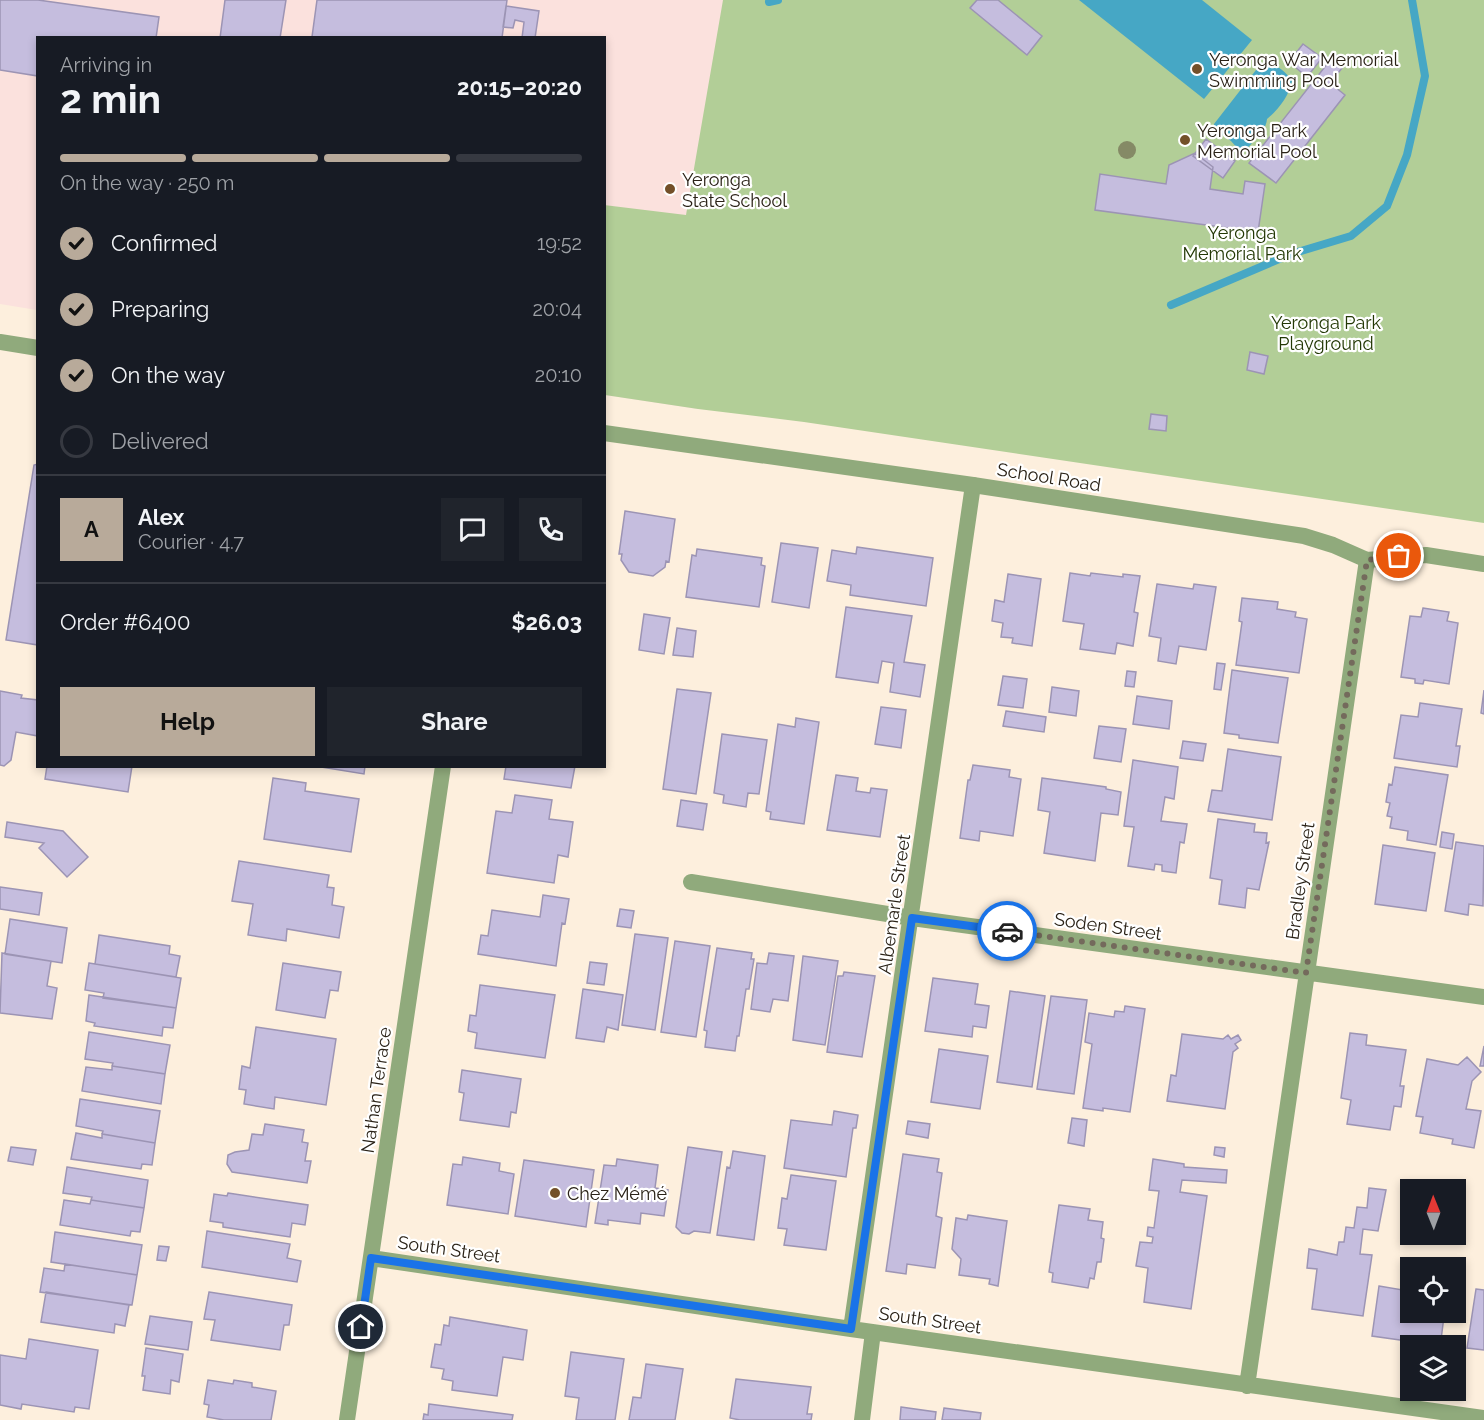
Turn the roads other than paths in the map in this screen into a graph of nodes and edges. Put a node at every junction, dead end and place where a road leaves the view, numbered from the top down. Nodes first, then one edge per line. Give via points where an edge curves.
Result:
1 (0, 342) edge
2 (36, 348) edge
3 (606, 433) edge
4 (974, 485) junction
5 (1367, 560) junction
6 (1484, 564) edge
7 (443, 768) edge
8 (691, 882) dead end
9 (912, 918) junction
10 (1306, 973) junction
11 (1484, 997) edge
12 (371, 1258) junction
13 (851, 1329) junction
14 (873, 1332) junction
15 (1247, 1386) junction
16 (1484, 1418) edge
17 (347, 1420) edge
18 (862, 1420) edge

1 - 2 street
3 - 4 street, School Road
4 - 5 street, School Road via 1304,537
4 - 9 street, Albemarle Street
5 - 6 street, School Road via 1426,555
5 - 10 street, Bradley Street
7 - 12 street, Nathan Terrace
8 - 9 street, Soden Street
9 - 10 street, Soden Street
9 - 13 street, Albemarle Street
10 - 11 street, Soden Street
10 - 15 street, Bradley Street
12 - 13 street, South Street
12 - 17 street, Nathan Terrace
13 - 14 street, South Street
14 - 15 street, South Street
14 - 18 street
15 - 16 street, South Street

